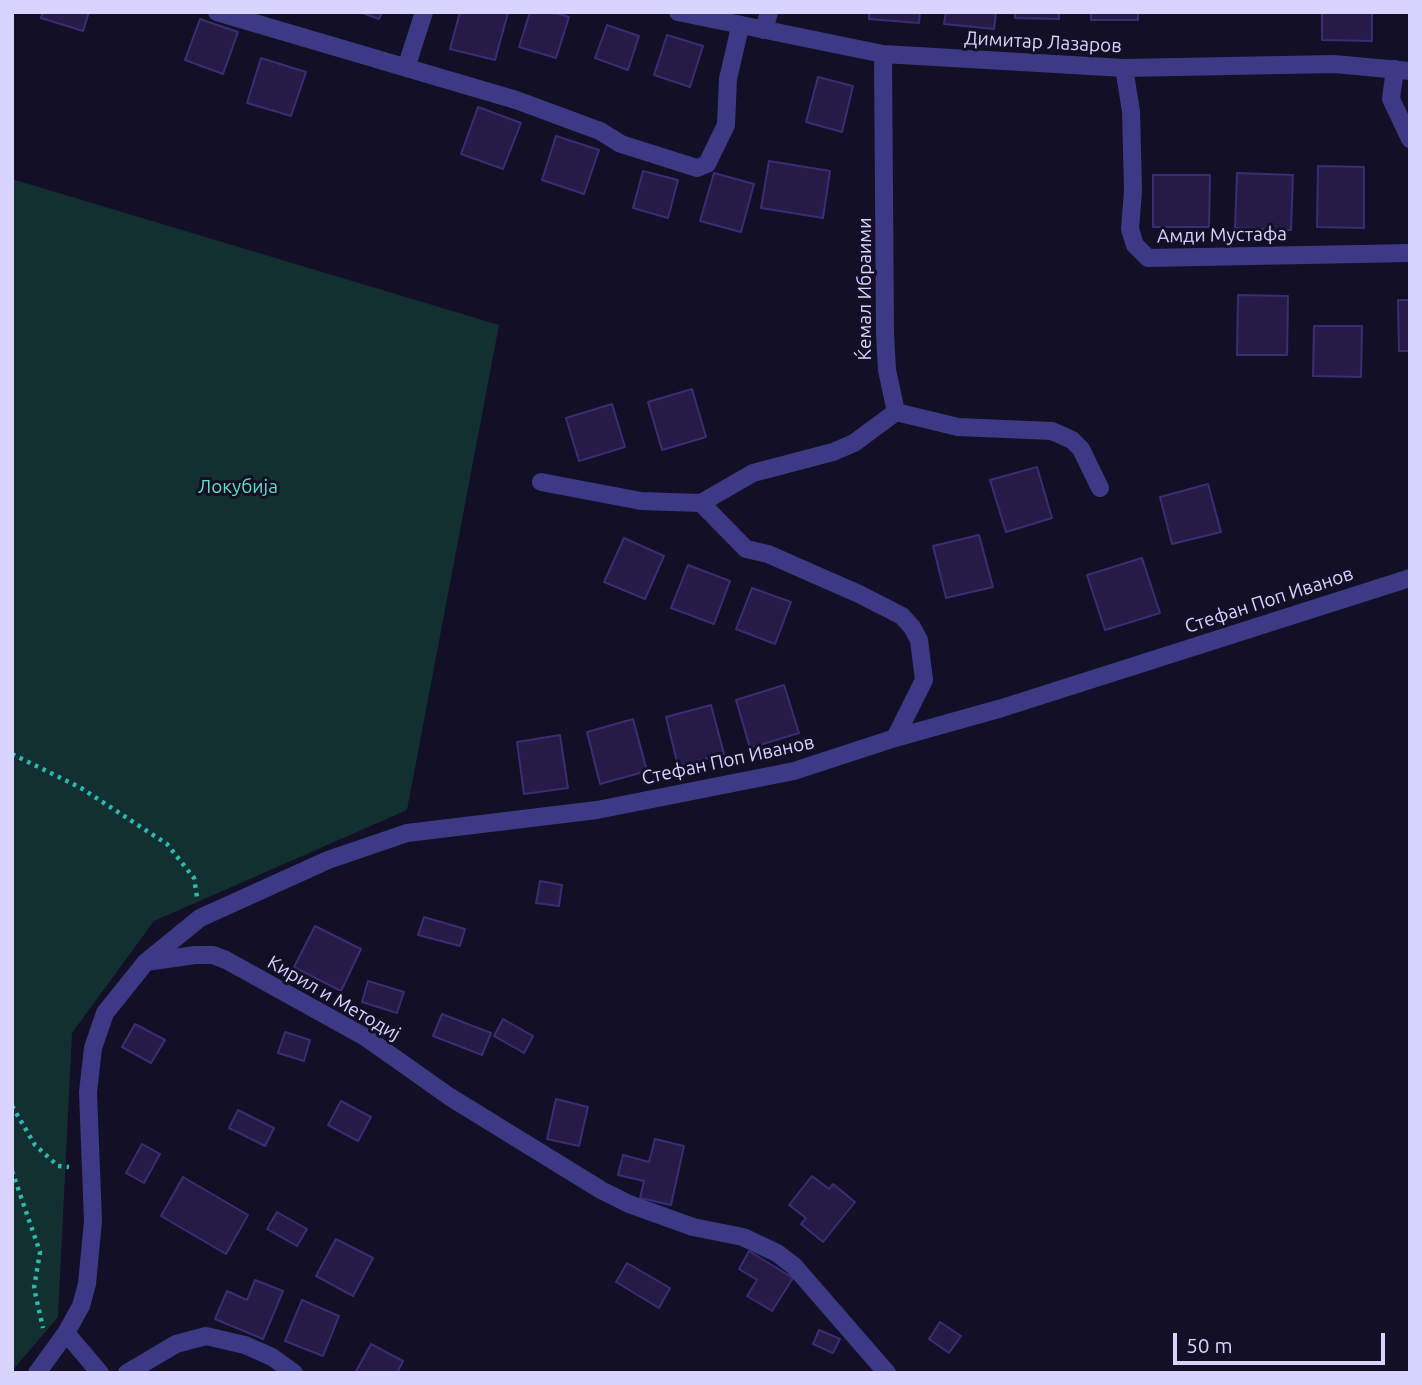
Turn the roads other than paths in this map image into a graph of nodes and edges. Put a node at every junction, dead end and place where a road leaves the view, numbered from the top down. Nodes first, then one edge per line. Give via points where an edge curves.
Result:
1 (217, 12) edge
2 (424, 12) edge
3 (678, 12) edge
4 (769, 12) edge
5 (740, 27) junction
6 (765, 30) junction
7 (883, 54) junction
8 (406, 68) junction
9 (1124, 68) junction
10 (1403, 70) edge
11 (1410, 139) edge
12 (1410, 253) edge
13 (896, 412) junction
14 (541, 482) dead end
15 (1100, 488) dead end
16 (701, 503) junction
17 (1410, 578) edge
18 (895, 738) junction
19 (146, 962) junction
20 (63, 1338) junction
21 (37, 1373) edge
22 (100, 1373) edge
23 (127, 1373) edge
24 (294, 1373) edge
25 (887, 1373) edge

1 - 8 street
2 - 8 street
3 - 5 street, Димитар Лазаров
4 - 6 street
5 - 6 street, Димитар Лазаров
5 - 8 street via 728,79 726,125 707,164 698,168 621,144 590,127 516,100
6 - 7 street, Димитар Лазаров
7 - 9 street, Димитар Лазаров
7 - 13 street, Ќемал Ибраими via 885,332
9 - 10 street, Димитар Лазаров via 1334,64
9 - 12 street, Амди Мустафа via 1131,111 1130,229 1135,246 1148,258
10 - 11 street via 1391,99
13 - 15 street via 958,427 1052,431 1081,449
13 - 16 street via 853,443 753,473
14 - 16 street via 641,500
16 - 18 street via 746,549 859,594 902,616 912,627 919,640 924,680
17 - 18 street, Стефан Поп Иванов
18 - 19 street, Стефан Поп Иванов via 793,771 597,810 407,833 328,860 200,918
19 - 20 street via 105,1013 93,1048 88,1092 93,1221 88,1284
19 - 25 street, Кирил и Методиј via 195,955 226,960 365,1037 450,1097 601,1190 693,1227 743,1237 770,1249 794,1266
20 - 21 street
20 - 22 street
23 - 24 street via 176,1344 206,1336 245,1345

